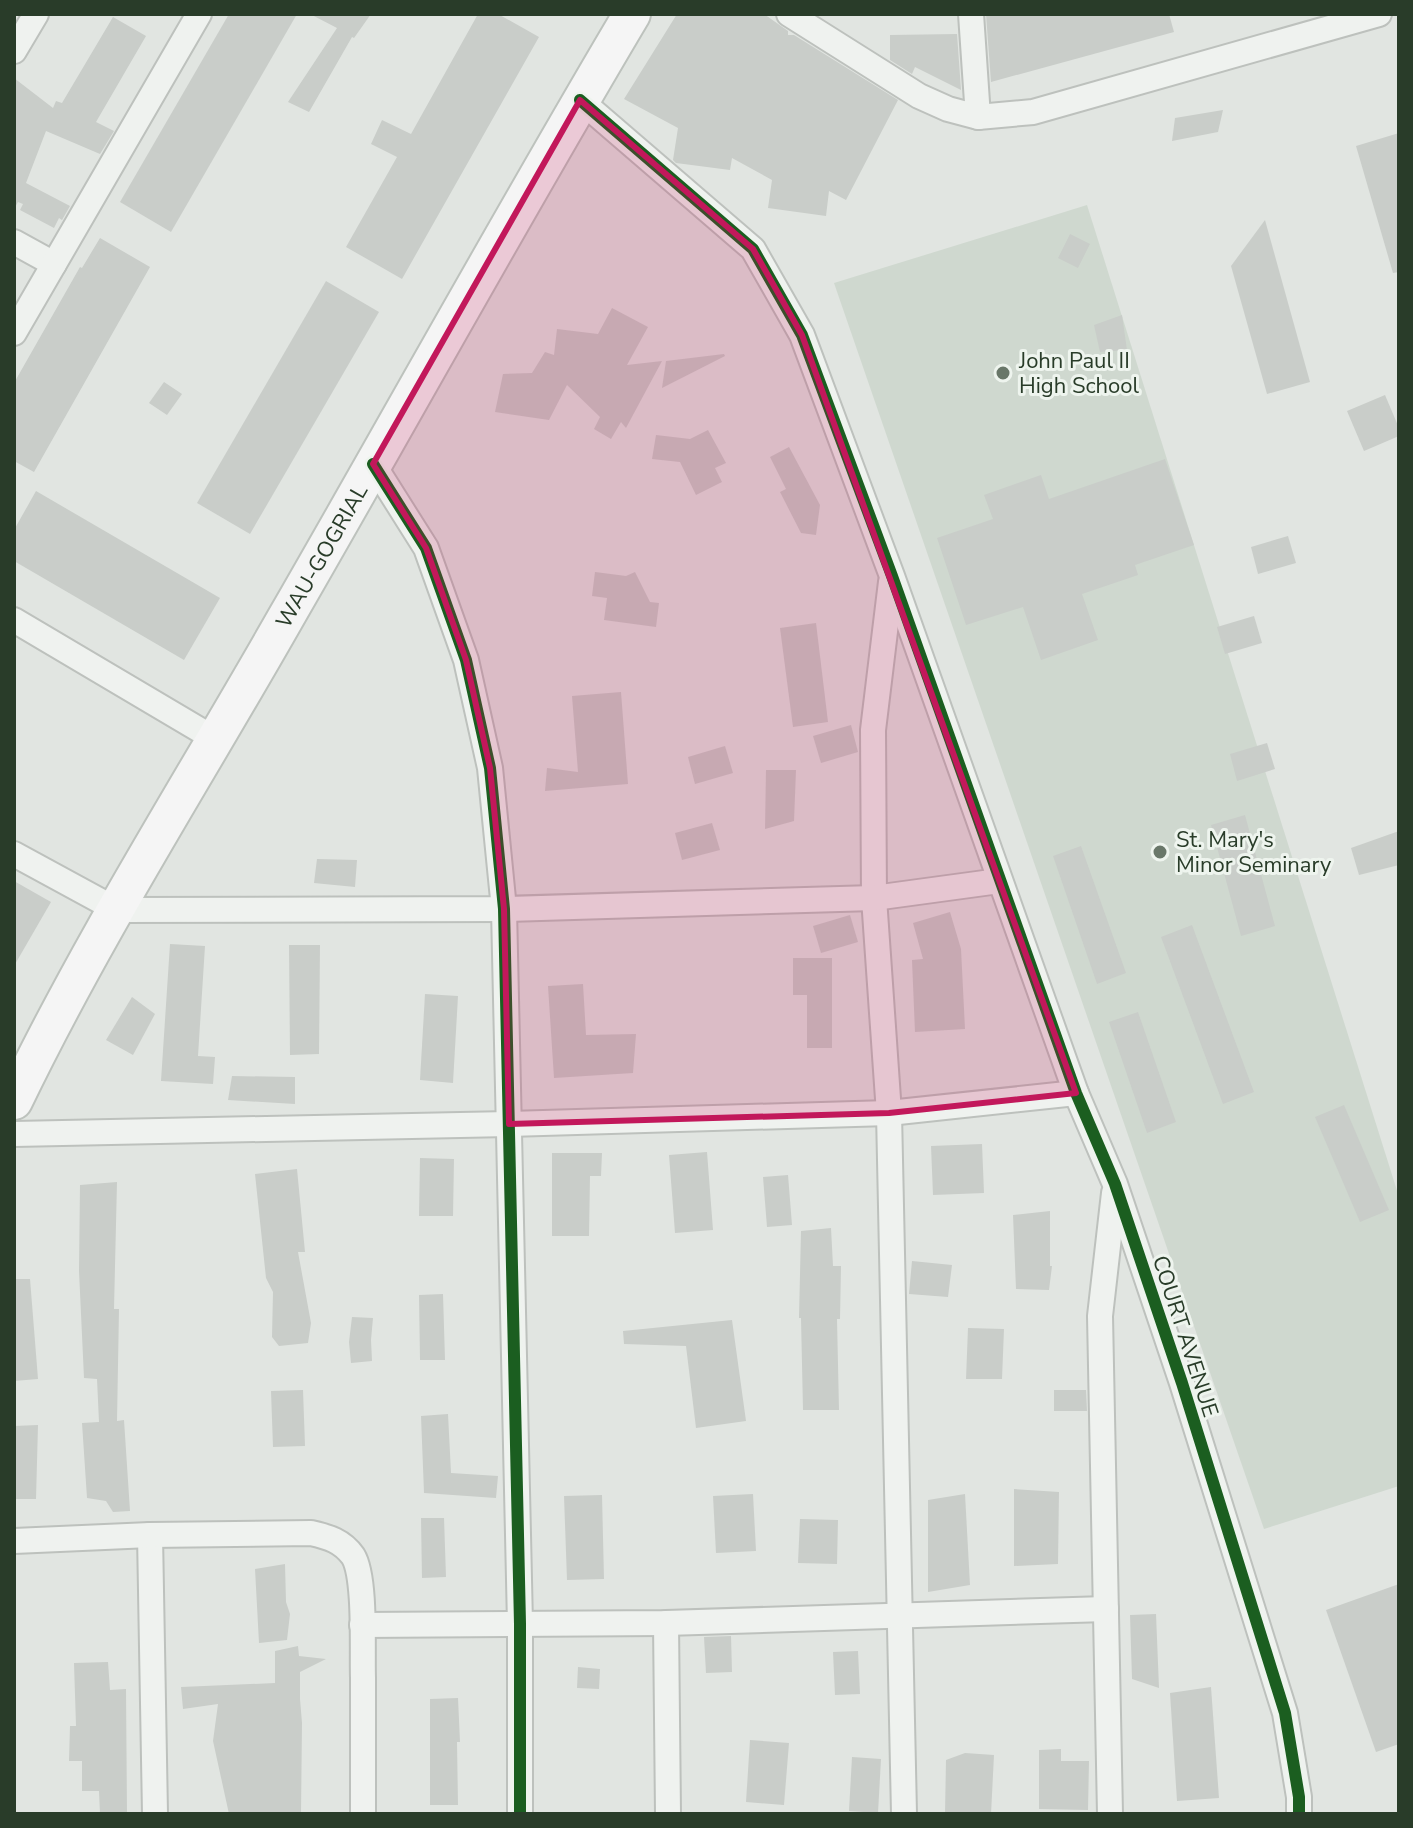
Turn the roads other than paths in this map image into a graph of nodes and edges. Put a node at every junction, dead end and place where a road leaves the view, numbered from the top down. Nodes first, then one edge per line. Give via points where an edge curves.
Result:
1 (36, 14) edge
2 (199, 14) edge
3 (632, 14) edge
4 (789, 14) edge
5 (971, 14) edge
6 (1379, 14) edge
7 (14, 51) edge
8 (580, 100) junction
9 (978, 117) junction
10 (14, 242) edge
11 (54, 264) junction
12 (14, 333) edge
13 (373, 464) junction
14 (892, 576) junction
15 (14, 620) edge
16 (215, 739) junction
17 (14, 854) edge
18 (999, 881) junction
19 (874, 898) junction
20 (504, 909) junction
21 (117, 910) junction
22 (1076, 1093) junction
23 (14, 1101) edge
24 (889, 1113) junction
25 (509, 1124) junction
26 (14, 1134) edge
27 (1115, 1184) junction
28 (150, 1535) junction
29 (14, 1541) edge
30 (1106, 1609) junction
31 (900, 1617) junction
32 (666, 1623) junction
33 (520, 1624) junction
34 (362, 1625) junction
35 (1299, 1808) edge
36 (155, 1814) edge
37 (363, 1814) edge
38 (520, 1814) edge
39 (668, 1814) edge
40 (904, 1814) edge
41 (1110, 1814) edge

1 - 7 street
2 - 11 street
3 - 8 main road, WAU-GOGRIAL
4 - 9 street via 919,96
5 - 9 street
6 - 9 street via 1033,112
8 - 13 main road, WAU-GOGRIAL
8 - 14 street, COURT AVENUE via 753,249 802,335
10 - 11 street
11 - 12 street
13 - 16 main road, WAU-GOGRIAL
13 - 20 street via 426,548 466,660 490,768
14 - 18 street, COURT AVENUE
14 - 19 street via 873,730
15 - 16 street
16 - 21 main road, WAU-GOGRIAL
17 - 21 street
18 - 19 street
18 - 22 street, COURT AVENUE
19 - 20 street
19 - 24 street
20 - 21 street
20 - 25 street
21 - 23 main road, WAU-GOGRIAL
22 - 24 street
22 - 27 street, COURT AVENUE
24 - 25 street
24 - 31 street
25 - 26 street
25 - 33 street
27 - 30 street via 1100,1316
27 - 35 street, COURT AVENUE via 1285,1713
28 - 29 street
28 - 34 street via 331,1537 354,1558
28 - 36 street
30 - 31 street
30 - 41 street
31 - 32 street
31 - 40 street
32 - 33 street
32 - 39 street
33 - 34 street
33 - 38 street
34 - 37 street

